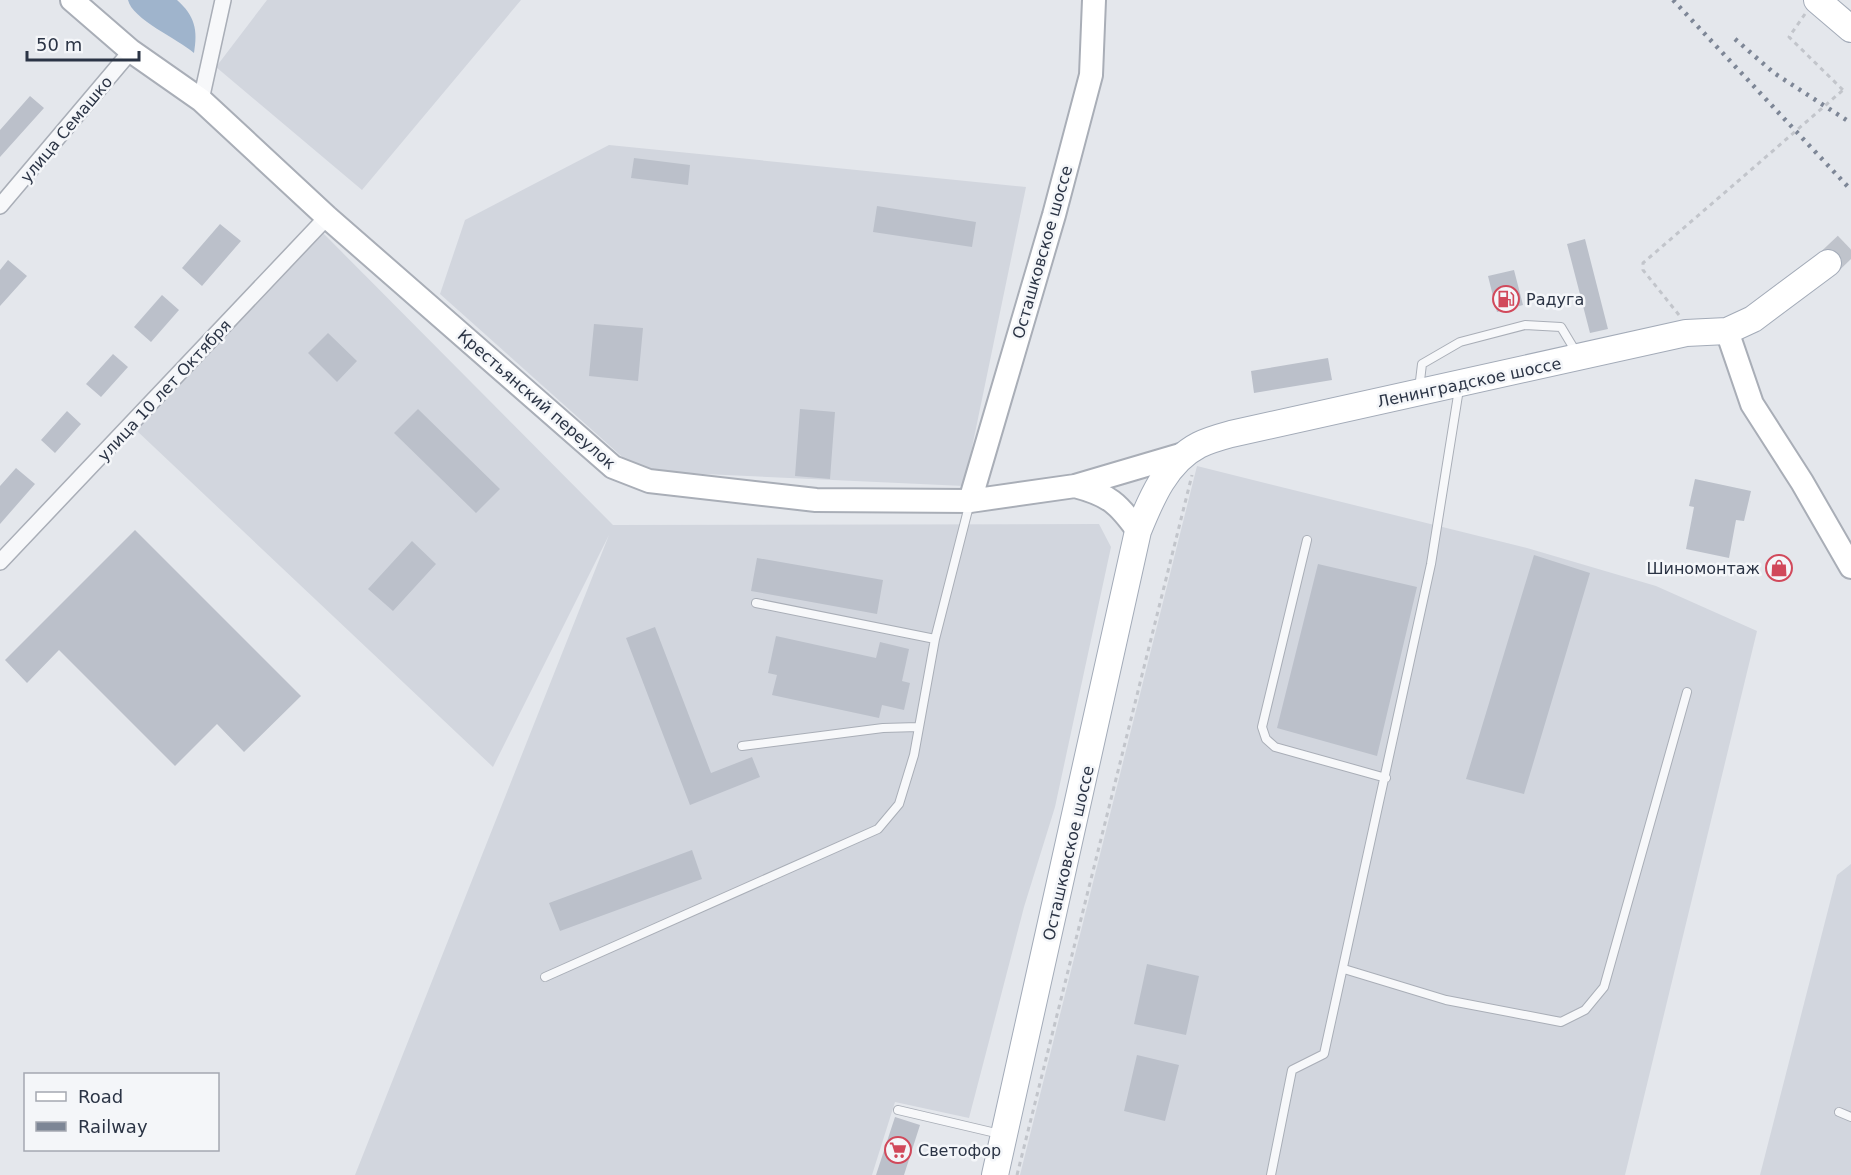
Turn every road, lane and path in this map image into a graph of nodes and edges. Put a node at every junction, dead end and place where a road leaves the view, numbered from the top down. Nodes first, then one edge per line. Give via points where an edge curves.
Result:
1 (72, 0) edge
2 (224, 0) edge
3 (1094, 0) edge
4 (1812, 6) edge
5 (1851, 29) edge
6 (131, 51) junction
7 (201, 100) junction
8 (0, 207) edge
9 (327, 217) junction
10 (1828, 263) tunnel mouth
11 (1727, 331) junction
12 (1686, 333) junction
13 (1580, 358) junction
14 (1459, 385) junction
15 (1419, 394) junction
16 (1193, 449) junction
17 (1075, 486) junction
18 (970, 501) junction
19 (1138, 531) junction
20 (1307, 540) dead end
21 (0, 562) edge
22 (1851, 567) edge
23 (756, 603) dead end
24 (935, 639) junction
25 (1687, 692) dead end
26 (918, 727) junction
27 (742, 746) dead end
28 (1386, 778) junction
29 (1344, 969) junction
30 (545, 977) dead end
31 (898, 1110) dead end
32 (1839, 1112) dead end
33 (1851, 1117) edge
34 (1004, 1135) junction
35 (995, 1175) edge
36 (1017, 1175) edge
37 (1271, 1175) edge

1 - 6 street, Крестьянский переулок
2 - 7 street
3 - 18 street, Осташковское шоссе via 1091,75
4 - 5 main road
4 - 12 path, bridge via 1789,37 1843,90 1643,262 1643,270 1684,321
6 - 7 street, Крестьянский переулок
6 - 8 street, улица Семашко
7 - 9 street, Крестьянский переулок
9 - 18 street, Крестьянский переулок via 613,467 649,481 816,500
9 - 21 street, улица 10 лет Октября
10 - 11 main road, Ленинградское шоссе via 1753,319
11 - 12 main road, Ленинградское шоссе
11 - 22 street via 1752,404
12 - 13 main road, Ленинградское шоссе
13 - 14 main road, Ленинградское шоссе
13 - 15 lane via 1561,327 1525,325 1460,342 1422,364
14 - 15 main road, Ленинградское шоссе
14 - 28 lane via 1431,564
15 - 16 main road, Ленинградское шоссе via 1231,434
16 - 17 street, Крестьянский переулок
16 - 19 main road via 1154,492
16 - 36 path
17 - 18 street, Крестьянский переулок
17 - 19 street via 1100,493 1120,505
18 - 24 lane
19 - 34 main road, Осташковское шоссе
20 - 28 lane via 1262,727 1266,739 1275,747
23 - 24 lane
24 - 26 lane
25 - 29 lane via 1604,987 1585,1010 1561,1022 1533,1018 1446,1000
26 - 27 lane
26 - 30 lane via 899,804 878,829
28 - 29 lane
29 - 37 lane via 1324,1054 1292,1070
31 - 34 lane
32 - 33 lane
34 - 35 main road, Осташковское шоссе

